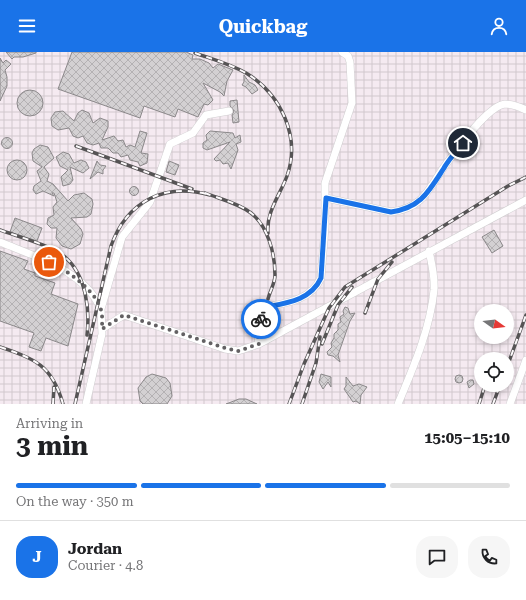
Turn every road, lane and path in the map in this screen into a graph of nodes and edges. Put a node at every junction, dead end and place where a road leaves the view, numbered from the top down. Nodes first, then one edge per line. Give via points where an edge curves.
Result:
1 (342, 52) edge
2 (229, 110) dead end
3 (526, 110) edge
4 (326, 198) junction
5 (526, 200) edge
6 (0, 242) edge
7 (429, 251) junction
8 (101, 309) junction
9 (102, 329) junction
10 (259, 344) junction
11 (526, 360) edge
12 (86, 404) edge
13 (398, 404) edge
14 (510, 404) edge

1 - 4 street via 348,56 350,62 352,103 326,176
2 - 8 street via 206,115 193,133 170,144 150,202 122,237
3 - 4 street via 506,104 494,109 482,119 444,168 433,187 414,205 391,212
4 - 10 street via 324,249 318,286 296,302 266,307 257,329
5 - 7 street
6 - 8 street via 61,267 82,284
7 - 10 street
7 - 13 street via 434,272 430,312 420,347
8 - 9 street
9 - 10 street via 124,315 238,351
9 - 12 street
11 - 14 street

